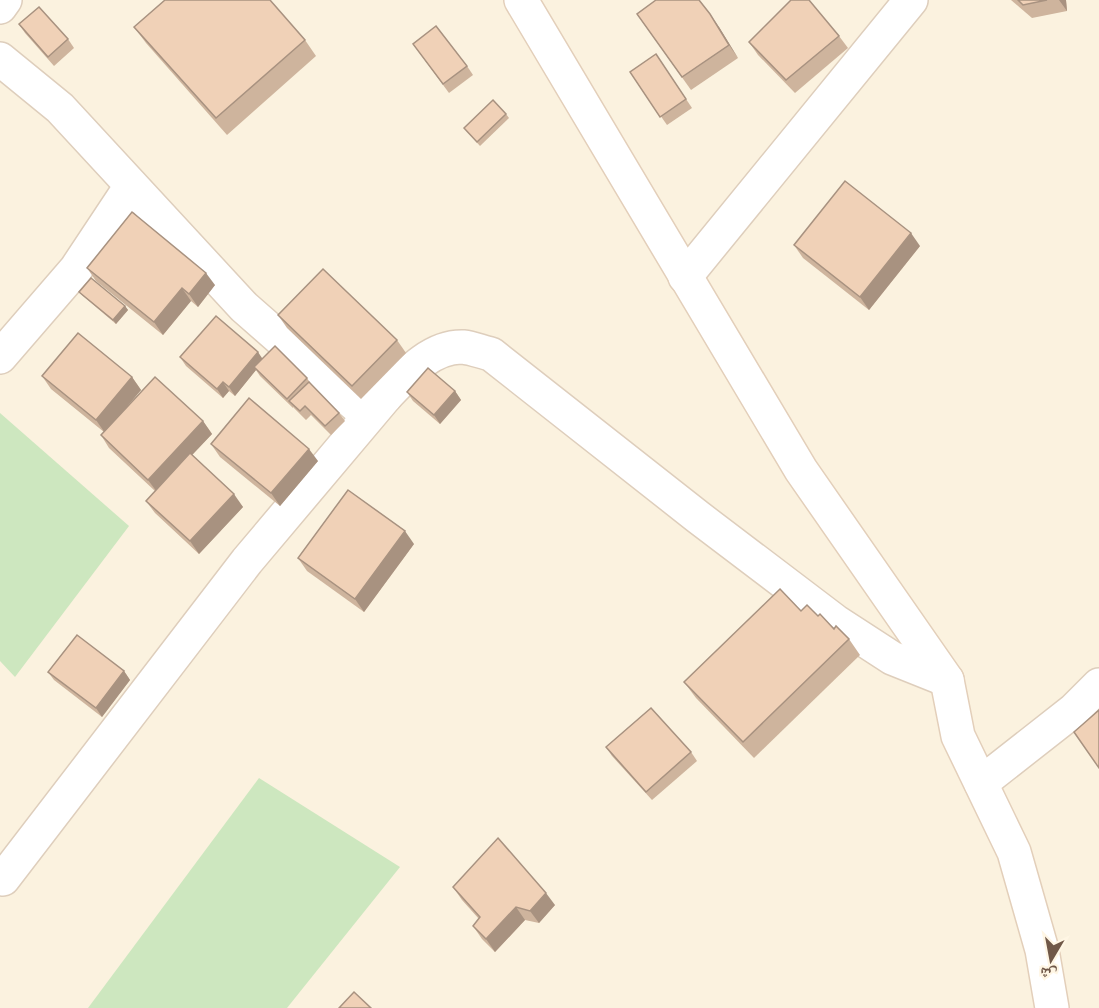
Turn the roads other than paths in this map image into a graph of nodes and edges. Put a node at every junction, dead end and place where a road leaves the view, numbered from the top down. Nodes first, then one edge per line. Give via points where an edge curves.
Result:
1 (4, 0) edge
2 (911, 0) edge
3 (526, 2) edge
4 (0, 7) edge
5 (0, 59) edge
6 (131, 186) junction
7 (685, 277) junction
8 (0, 357) edge
9 (386, 396) junction
10 (947, 680) junction
11 (1099, 685) edge
12 (981, 783) junction
13 (3, 879) dead end
14 (1052, 1008) edge

1 - 4 street
2 - 7 street
3 - 7 street
5 - 6 street via 60,108
6 - 8 street via 76,269
6 - 9 street via 244,307 358,407
7 - 10 street via 801,470
9 - 10 street via 436,351 463,347 491,354 836,621 892,658
9 - 13 street via 247,561
10 - 12 street via 958,736
11 - 12 street via 1074,710
12 - 14 street via 1014,852 1042,950

